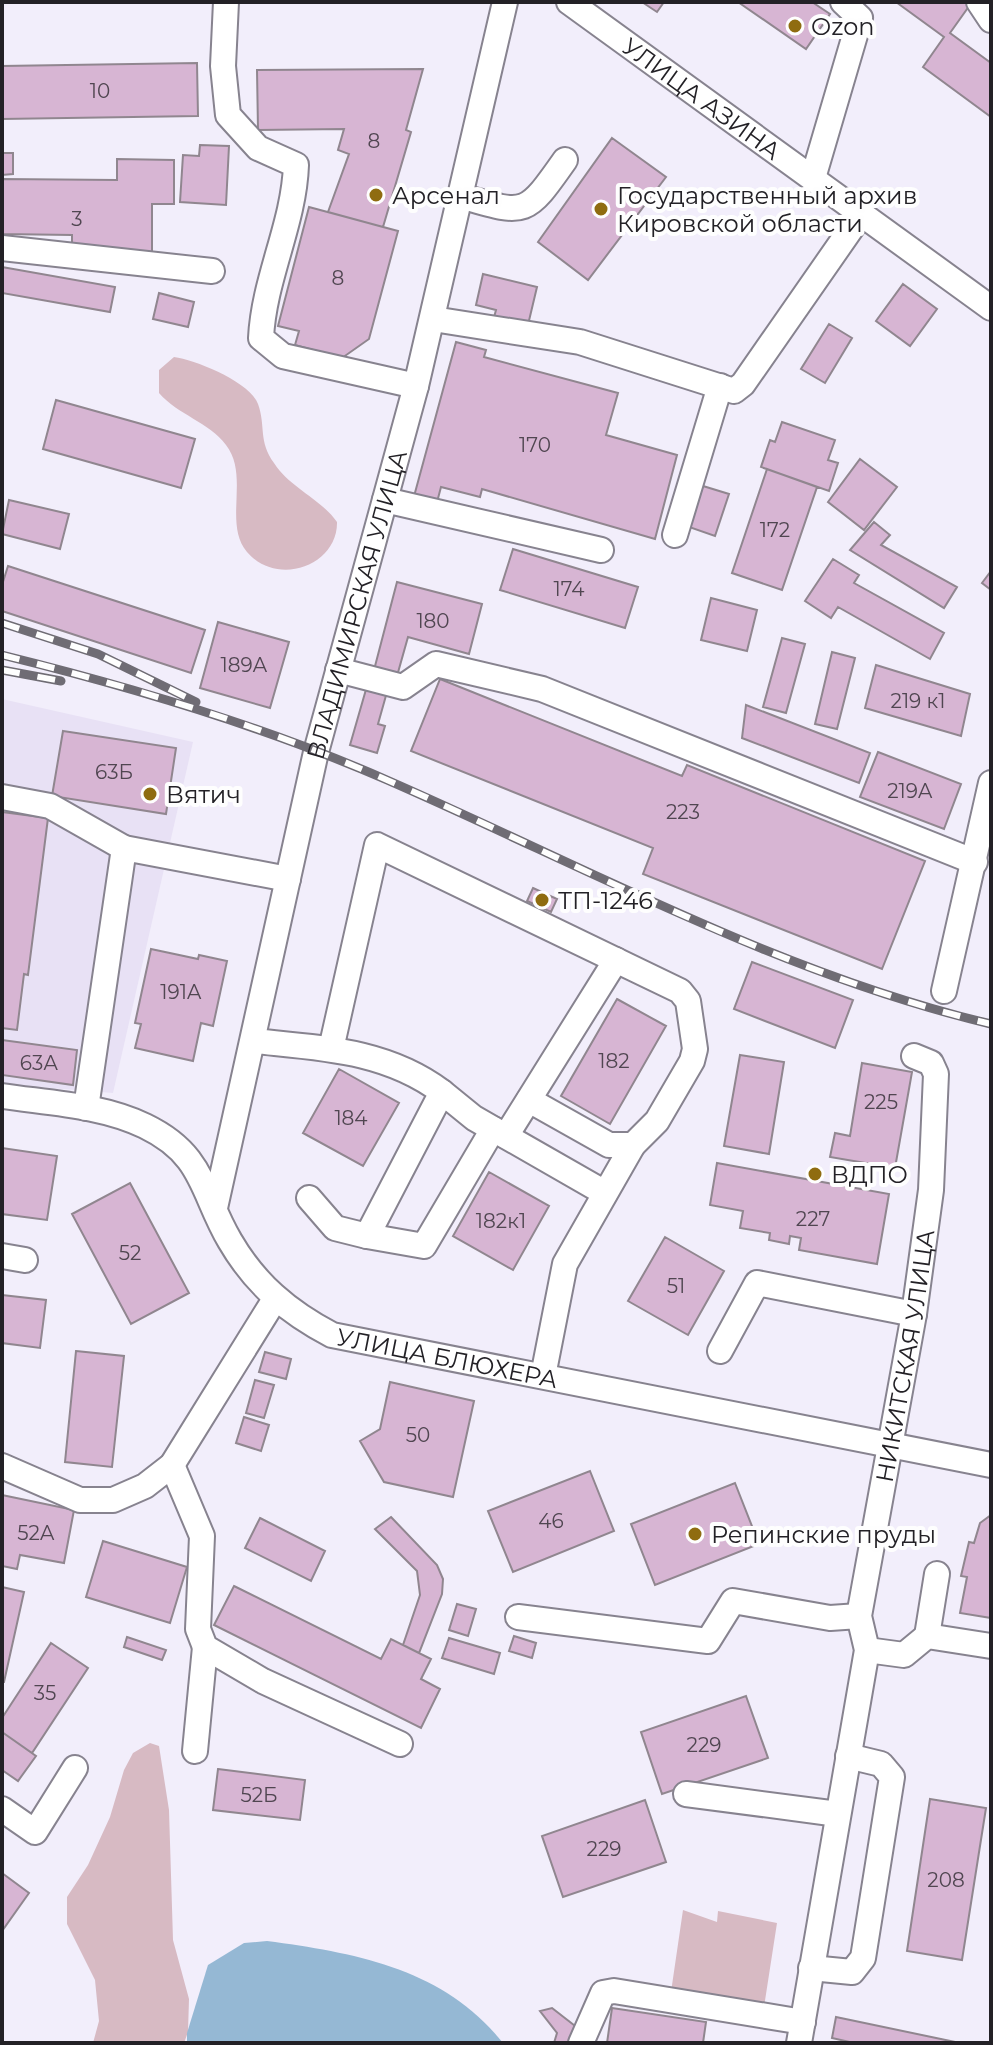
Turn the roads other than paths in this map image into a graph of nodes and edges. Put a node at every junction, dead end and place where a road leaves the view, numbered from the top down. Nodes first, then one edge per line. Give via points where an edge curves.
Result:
1 (226, 2) edge
2 (505, 2) edge
3 (569, 2) edge
4 (979, 2) edge
5 (855, 7) edge
6 (991, 20) edge
7 (565, 160) dead end
8 (813, 178) junction
9 (460, 196) junction
10 (862, 213) junction
11 (2, 248) edge
12 (212, 271) dead end
13 (991, 308) edge
14 (433, 319) junction
15 (416, 386) junction
16 (720, 386) junction
17 (385, 500) junction
18 (675, 535) dead end
19 (601, 550) dead end
20 (338, 670) junction
21 (991, 785) edge
22 (2, 797) edge
23 (124, 848) junction
24 (975, 862) junction
25 (288, 879) junction
26 (616, 960) junction
27 (944, 991) dead end
28 (254, 1041) junction
29 (331, 1049) junction
30 (914, 1056) dead end
31 (442, 1092) junction
32 (2, 1096) edge
33 (529, 1100) junction
34 (86, 1108) junction
35 (500, 1132) junction
36 (633, 1145) junction
37 (605, 1193) junction
38 (309, 1198) dead end
39 (215, 1208) junction
40 (367, 1236) junction
41 (275, 1299) junction
42 (914, 1314) junction
43 (720, 1351) dead end
44 (543, 1376) junction
45 (887, 1444) junction
46 (172, 1465) junction
47 (991, 1465) edge
48 (2, 1466) edge
49 (937, 1574) dead end
50 (859, 1616) junction
51 (518, 1617) dead end
52 (927, 1636) junction
53 (991, 1646) edge
54 (205, 1647) junction
55 (867, 1650) junction
56 (400, 1744) dead end
57 (195, 1751) dead end
58 (848, 1756) junction
59 (75, 1768) dead end
60 (686, 1794) dead end
61 (2, 1809) edge
62 (838, 1814) junction
63 (811, 1968) junction
64 (801, 2033) edge
65 (581, 2043) edge

1 - 15 street via 223,66 228,115 258,148 296,165 263,305 261,338 283,356
2 - 9 street, ВЛАДИМИРСКАЯ УЛИЦА
3 - 8 street, УЛИЦА АЗИНА
4 - 6 street
5 - 8 street
7 - 9 street via 537,200 511,211
8 - 10 street, УЛИЦА АЗИНА
9 - 14 street, ВЛАДИМИРСКАЯ УЛИЦА
10 - 13 street, УЛИЦА АЗИНА
10 - 16 street via 743,384 734,391
11 - 12 street
14 - 15 street, ВЛАДИМИРСКАЯ УЛИЦА
14 - 16 street via 580,342
15 - 17 street, ВЛАДИМИРСКАЯ УЛИЦА
16 - 18 street
17 - 19 street
17 - 20 street, ВЛАДИМИРСКАЯ УЛИЦА
20 - 24 street via 403,687 436,664 542,689
20 - 25 street, ВЛАДИМИРСКАЯ УЛИЦА
21 - 24 street
22 - 23 street via 50,806
23 - 25 street
23 - 34 street
24 - 27 street
25 - 28 street, ВЛАДИМИРСКАЯ УЛИЦА
26 - 29 street via 377,845
26 - 33 street
26 - 36 street via 680,991 688,1001 695,1049 657,1121
28 - 29 street
28 - 39 street, ВЛАДИМИРСКАЯ УЛИЦА
29 - 31 street via 416,1072
30 - 42 street, НИКИТСКАЯ УЛИЦА via 931,1063 936,1074 931,1190
31 - 35 street
31 - 40 street
32 - 34 street, УЛИЦА БЛЮХЕРА
33 - 35 street
33 - 36 street via 609,1145
34 - 39 street, УЛИЦА БЛЮХЕРА via 165,1138 203,1177
35 - 37 street
35 - 40 street via 424,1246
36 - 37 street
37 - 44 street via 565,1264
38 - 40 street via 335,1228
39 - 41 street, УЛИЦА БЛЮХЕРА via 229,1239
41 - 44 street, УЛИЦА БЛЮХЕРА via 332,1335
41 - 46 street
42 - 43 street via 757,1283
42 - 45 street, НИКИТСКАЯ УЛИЦА
44 - 45 street, УЛИЦА БЛЮХЕРА
45 - 47 street, УЛИЦА БЛЮХЕРА
45 - 50 street, НИКИТСКАЯ УЛИЦА
46 - 48 street via 145,1486 113,1500 80,1500
46 - 54 street via 202,1536 198,1629
49 - 52 street
50 - 51 street via 830,1618 733,1601 708,1641
50 - 55 street, НИКИТСКАЯ УЛИЦА
52 - 53 street
52 - 55 street via 904,1655
54 - 56 street via 263,1681
54 - 57 street
55 - 58 street, НИКИТСКАЯ УЛИЦА
58 - 62 street, НИКИТСКАЯ УЛИЦА
58 - 63 street via 881,1764 892,1777 863,1958 852,1972
59 - 61 street via 35,1832
60 - 62 street
62 - 63 street, НИКИТСКАЯ УЛИЦА
63 - 64 street, НИКИТСКАЯ УЛИЦА
64 - 65 street via 614,1991 603,1993

